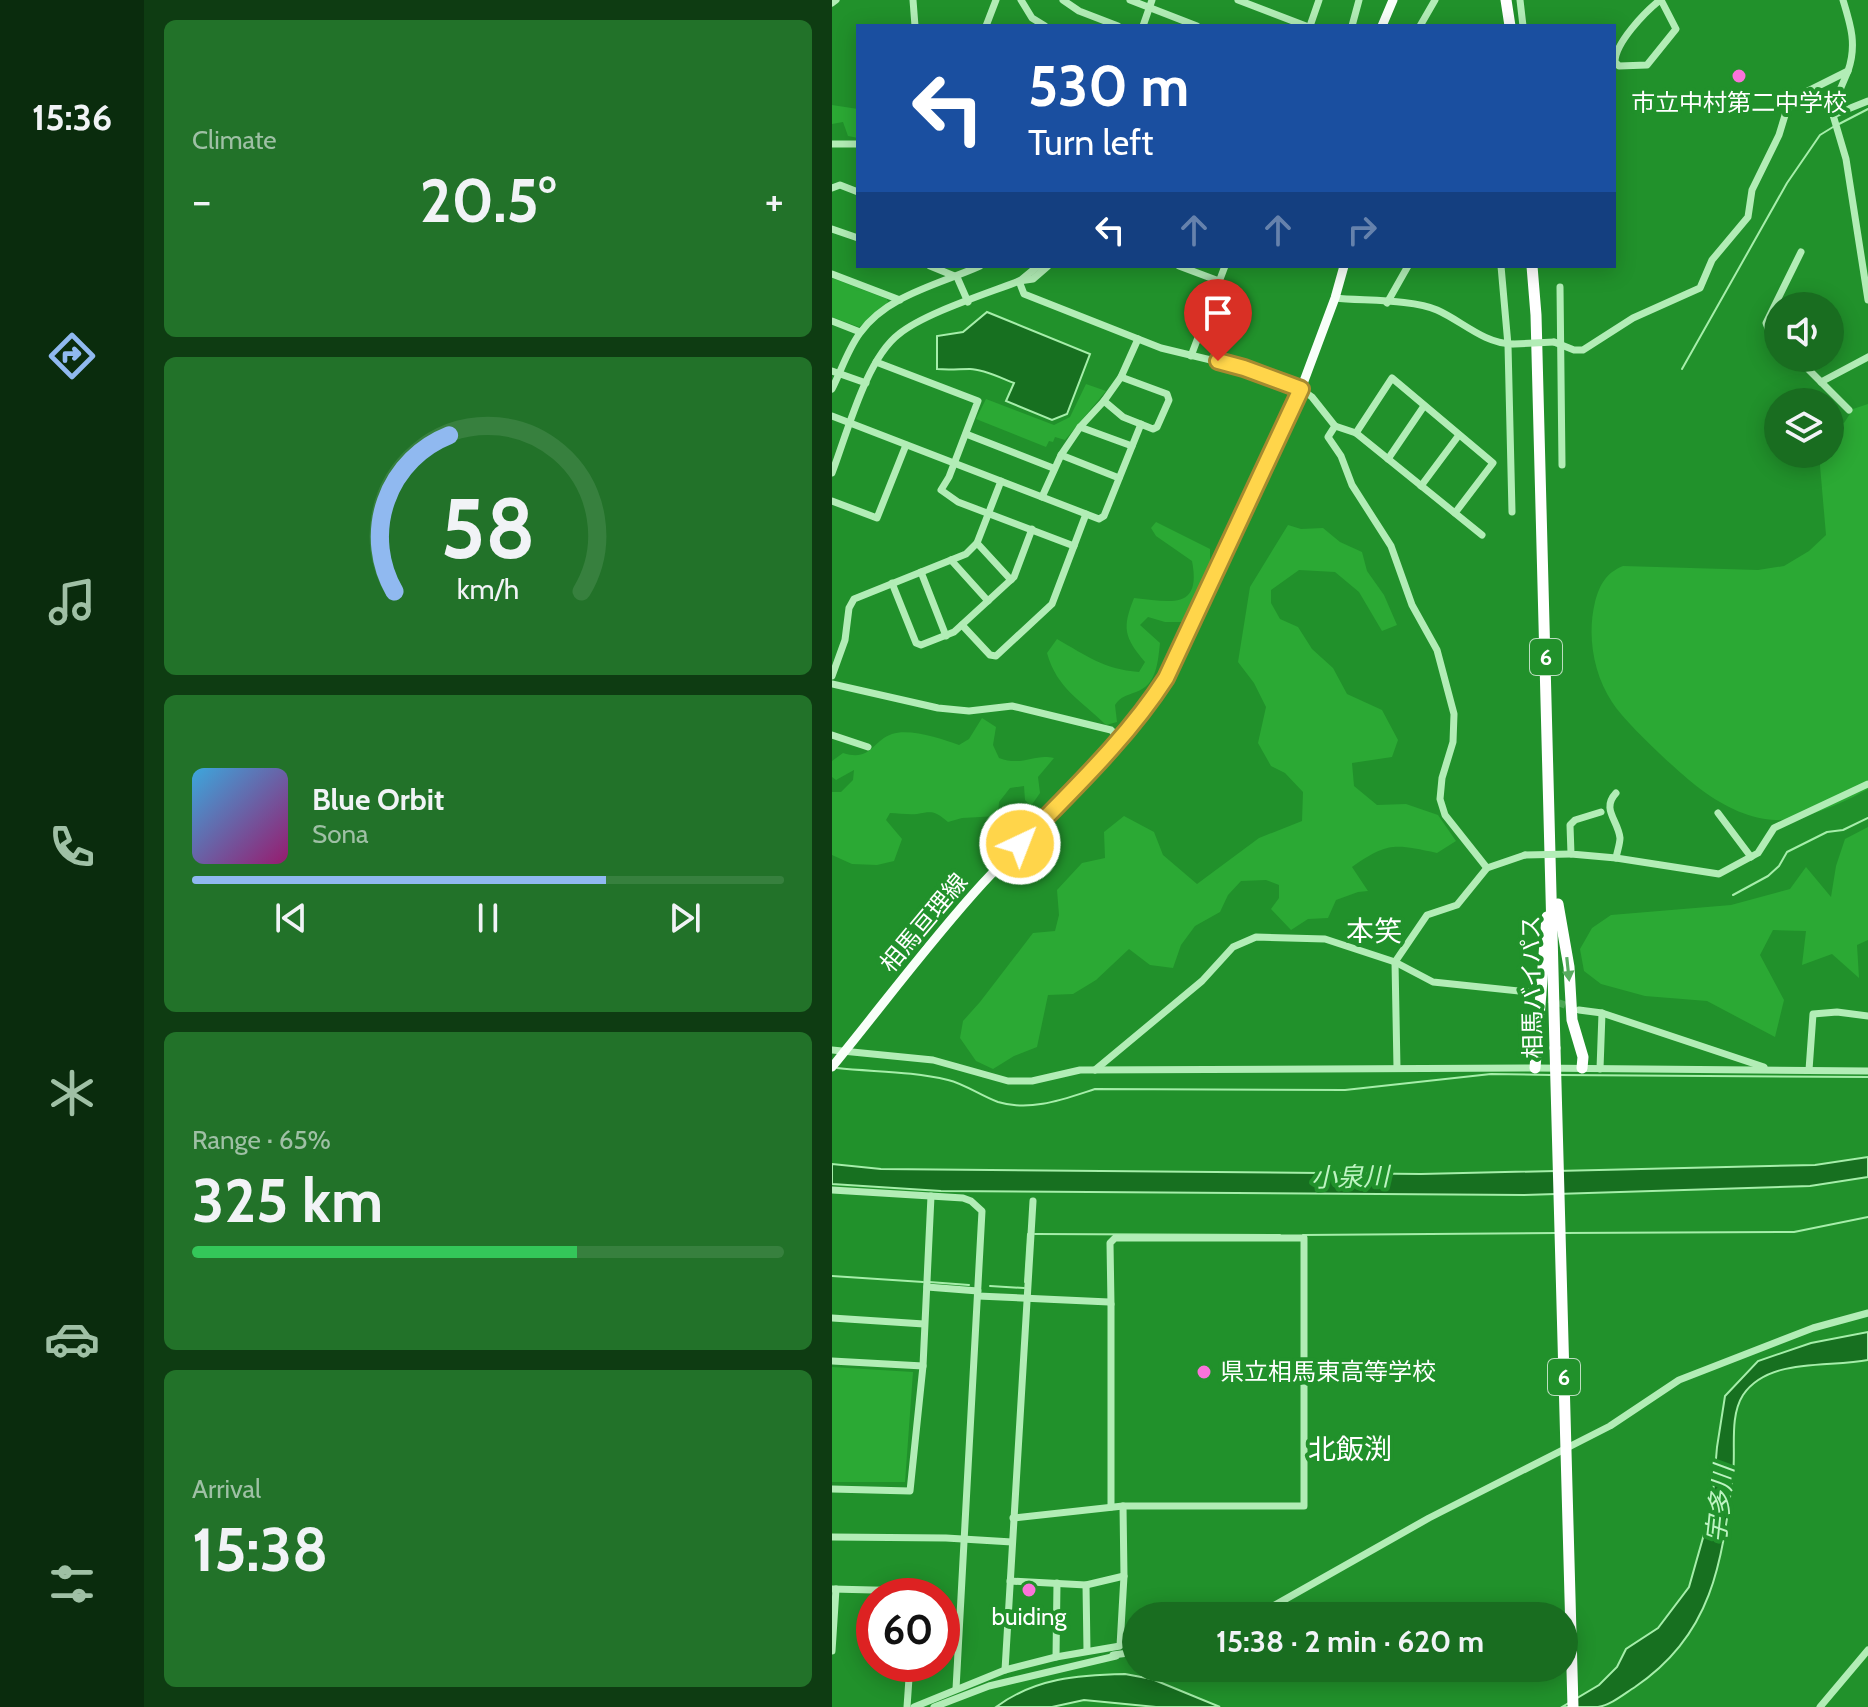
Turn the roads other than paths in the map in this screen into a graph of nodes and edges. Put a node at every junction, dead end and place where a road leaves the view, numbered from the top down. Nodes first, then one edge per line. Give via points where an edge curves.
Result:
1 (913, 0) edge
2 (996, 0) edge
3 (1021, 0) edge
4 (1063, 0) edge
5 (1130, 0) edge
6 (1238, 0) edge
7 (1319, 0) edge
8 (1359, 0) edge
9 (1393, 0) edge
10 (1435, 0) edge
11 (1506, 0) edge
12 (1520, 0) edge
13 (1674, 0) edge
14 (1843, 0) edge
15 (1662, 3) edge
16 (1151, 4) edge
17 (1031, 22) edge
18 (915, 24) edge
19 (987, 24) edge
20 (1113, 24) edge
21 (1144, 24) edge
22 (1193, 24) edge
23 (1303, 24) edge
24 (1309, 24) edge
25 (1353, 24) edge
26 (1383, 24) edge
27 (1421, 24) edge
28 (1510, 24) edge
29 (1523, 24) edge
30 (1616, 51) edge
31 (1616, 63) edge
32 (1848, 71) junction
33 (1868, 101) edge
34 (1833, 115) junction
35 (832, 144) edge
36 (856, 144) edge
37 (832, 188) edge
38 (856, 191) edge
39 (832, 229) edge
40 (856, 237) edge
41 (1801, 252) dead end
42 (935, 268) edge
43 (976, 268) edge
44 (1035, 268) edge
45 (1046, 268) edge
46 (1184, 268) edge
47 (1224, 268) edge
48 (1343, 268) edge
49 (1407, 268) edge
50 (1501, 268) edge
51 (1532, 268) edge
52 (832, 274) edge
53 (957, 277) junction
54 (1019, 281) junction
55 (1219, 281) junction
56 (1560, 287) dead end
57 (1781, 292) edge
58 (1335, 298) junction
59 (900, 300) junction
60 (1868, 300) edge
61 (968, 302) junction
62 (1387, 303) junction
63 (832, 321) edge
64 (860, 332) junction
65 (1138, 339) junction
66 (1558, 342) junction
67 (1511, 345) junction
68 (1191, 356) junction
69 (1868, 357) edge
70 (876, 362) junction
71 (836, 372) edge
72 (1811, 372) edge
73 (1121, 377) junction
74 (1821, 382) junction
75 (866, 383) junction
76 (832, 389) edge
77 (1301, 389) junction
78 (1104, 401) junction
79 (1424, 406) junction
80 (1849, 410) dead end
81 (832, 416) edge
82 (851, 423) junction
83 (1141, 424) junction
84 (1335, 426) junction
85 (1080, 427) junction
86 (1356, 433) junction
87 (966, 434) junction
88 (1459, 435) junction
89 (906, 445) junction
90 (1132, 446) junction
91 (1061, 455) junction
92 (1388, 459) junction
93 (1511, 459) junction
94 (1493, 463) junction
95 (954, 464) junction
96 (1562, 465) dead end
97 (1053, 468) junction
98 (832, 473) edge
99 (1119, 478) junction
100 (1001, 481) junction
101 (1421, 486) junction
102 (1042, 497) junction
103 (832, 501) edge
104 (1512, 512) dead end
105 (989, 513) junction
106 (1455, 513) junction
107 (1086, 514) junction
108 (1032, 529) junction
109 (1482, 535) dead end
110 (977, 543) junction
111 (1074, 546) junction
112 (951, 560) junction
113 (921, 572) junction
114 (1011, 580) junction
115 (892, 583) junction
116 (988, 601) junction
117 (962, 625) junction
118 (946, 636) junction
119 (832, 676) edge
120 (832, 684) edge
121 (832, 735) edge
122 (1120, 739) junction
123 (868, 747) dead end
124 (1868, 784) edge
125 (1616, 793) dead end
126 (1601, 812) dead end
127 (1718, 813) dead end
128 (1571, 854) junction
129 (1751, 857) junction
130 (1616, 858) junction
131 (1552, 864) junction
132 (1487, 868) junction
133 (1395, 962) junction
134 (1529, 992) tunnel mouth
135 (1579, 1010) tunnel mouth
136 (1602, 1013) junction
137 (1868, 1016) edge
138 (832, 1050) edge
139 (844, 1052) junction
140 (832, 1067) edge
141 (1397, 1068) junction
142 (1535, 1068) junction
143 (1582, 1068) junction
144 (1600, 1069) junction
145 (1770, 1069) junction
146 (1095, 1070) junction
147 (1809, 1070) junction
148 (1868, 1071) edge
149 (832, 1190) edge
150 (931, 1196) junction
151 (1033, 1201) dead end
152 (927, 1284) junction
153 (978, 1294) junction
154 (1028, 1300) junction
155 (1111, 1304) junction
156 (1868, 1313) edge
157 (832, 1318) edge
158 (924, 1324) junction
159 (832, 1361) edge
160 (923, 1366) junction
161 (832, 1489) edge
162 (1123, 1506) junction
163 (1111, 1507) junction
164 (1013, 1518) junction
165 (832, 1537) edge
166 (964, 1540) junction
167 (1012, 1542) junction
168 (1124, 1576) junction
169 (1010, 1581) junction
170 (1057, 1583) junction
171 (1086, 1585) junction
172 (834, 1589) edge
173 (856, 1590) edge
174 (1280, 1602) edge
175 (1100, 1649) junction
176 (1868, 1650) edge
177 (832, 1651) edge
178 (1087, 1651) junction
179 (1122, 1655) edge
180 (1116, 1656) junction
181 (1056, 1657) junction
182 (1008, 1669) junction
183 (982, 1679) junction
184 (909, 1682) edge
185 (1002, 1682) junction
186 (956, 1689) junction
187 (907, 1707) edge
188 (914, 1707) edge
189 (934, 1707) edge
190 (1573, 1707) edge
191 (1820, 1707) edge

1 - 18 street
2 - 19 street
3 - 17 street
4 - 20 street
5 - 16 street
6 - 23 street
7 - 24 street
8 - 25 street
9 - 26 main road
10 - 27 street
11 - 28 highway
12 - 29 street
13 - 15 street
14 - 32 street via 1854,41
15 - 30 street via 1647,11
15 - 31 street via 1676,29 1647,65
16 - 21 street
16 - 22 street
32 - 34 street
32 - 66 street via 1804,93 1786,112 1752,190 1748,217 1712,260 1700,288 1633,318 1583,350
33 - 34 street
34 - 60 street via 1846,159
35 - 36 street
37 - 38 street via 840,185
39 - 40 street
41 - 57 street
42 - 53 street
43 - 53 street
44 - 54 street
45 - 54 street via 1033,279
46 - 55 street
47 - 55 street
48 - 58 main road, 相馬亘理線
49 - 62 street
50 - 67 street
51 - 131 highway, 相馬バイパス / 6
52 - 59 street
53 - 59 street
53 - 61 street
54 - 61 street
54 - 65 street via 1024,294
55 - 68 street
56 - 66 street
58 - 62 street
58 - 77 main road, 相馬亘理線
59 - 64 street
61 - 70 street via 901,332
62 - 67 street via 1436,309 1473,332
63 - 64 street
64 - 71 street
65 - 68 street
65 - 73 street
66 - 67 street, bridge
66 - 96 street
67 - 93 street
68 - 77 street
69 - 74 street
70 - 75 street
70 - 87 street via 978,401
71 - 75 street
71 - 76 street
72 - 74 street
73 - 78 street
73 - 83 street via 1167,394 1157,427
74 - 80 street
75 - 82 street
77 - 84 street
77 - 122 main road, 相馬亘理線 via 1166,678
78 - 83 street
78 - 85 street
79 - 86 street via 1392,378
79 - 88 street
79 - 92 street
81 - 82 street
82 - 89 street
82 - 98 street
83 - 90 street
84 - 86 street
84 - 132 street via 1328,437 1391,546 1412,605 1437,650 1454,714 1440,799 1445,815
85 - 90 street
85 - 91 street
86 - 92 street
87 - 95 street
87 - 97 street
88 - 94 street
88 - 101 street
89 - 95 street
89 - 103 street via 877,518
90 - 99 street
91 - 97 street
91 - 99 street
92 - 101 street
93 - 94 street
93 - 104 street
94 - 106 street
95 - 100 street
95 - 105 street via 941,490
97 - 102 street
99 - 107 street via 1104,516
100 - 102 street
100 - 105 street
101 - 106 street
102 - 107 street
105 - 108 street
105 - 110 street
106 - 109 street
107 - 111 street
108 - 111 street
108 - 114 street
110 - 112 street
110 - 114 street
111 - 117 street via 1052,604 996,656
112 - 113 street
112 - 116 street
113 - 115 street
113 - 118 street
114 - 116 street
115 - 118 street via 916,643
115 - 119 street via 851,603
116 - 117 street
117 - 118 street
120 - 122 street via 938,708 1012,706 1111,730
121 - 123 street
122 - 139 main road, 相馬亘理線 via 981,886
124 - 129 street via 1774,828
125 - 130 street via 1609,808 1620,835
126 - 128 street via 1570,825
127 - 129 street
128 - 130 street
128 - 132 street, bridge via 1525,855
129 - 130 street via 1719,874
131 - 142 highway
131 -> 143 highway
131 - 190 highway, 相馬バイパス / 6, bridge
132 - 133 street via 1457,905 1427,915
133 - 134 street via 1433,982
133 - 141 street
133 - 146 street via 1325,939 1256,937 1233,947 1202,981
135 - 136 street
136 - 144 street
136 - 145 street
137 - 147 street via 1813,1014
138 - 139 street
139 - 140 main road, 相馬亘理線
139 - 146 street via 933,1060 1008,1081
141 - 142 street
141 - 146 street
142 - 143 street
143 - 144 street
144 - 145 street
145 - 147 street
147 - 148 street
149 - 150 street
150 - 152 street
150 - 153 street via 963,1198 982,1211
151 - 154 street
152 - 153 street
152 - 158 street
153 - 154 street
153 - 166 street
154 - 155 street
154 - 164 street
155 - 162 street via 1110,1243 1115,1238 1304,1238 1304,1506
155 - 163 street
156 - 174 street via 1813,1328 1679,1380 1610,1426 1429,1518
157 - 158 street
158 - 160 street
159 - 160 street
160 - 161 street via 910,1491
162 - 163 street
162 - 168 street
163 - 164 street
164 - 167 street
165 - 166 street
166 - 167 street
166 - 186 street
167 - 169 street
168 - 171 street
168 - 175 street via 1120,1646
169 - 170 street
169 - 182 street
170 - 171 street
170 - 181 street
171 - 178 street
172 - 173 street
172 - 177 street
175 - 178 street
175 - 180 street
176 - 191 street
178 - 181 street
179 - 180 street
180 - 185 street
181 - 182 street
182 - 183 street
182 - 185 street
183 - 185 street
183 - 186 street
184 - 187 street
185 - 189 street
186 - 188 street

